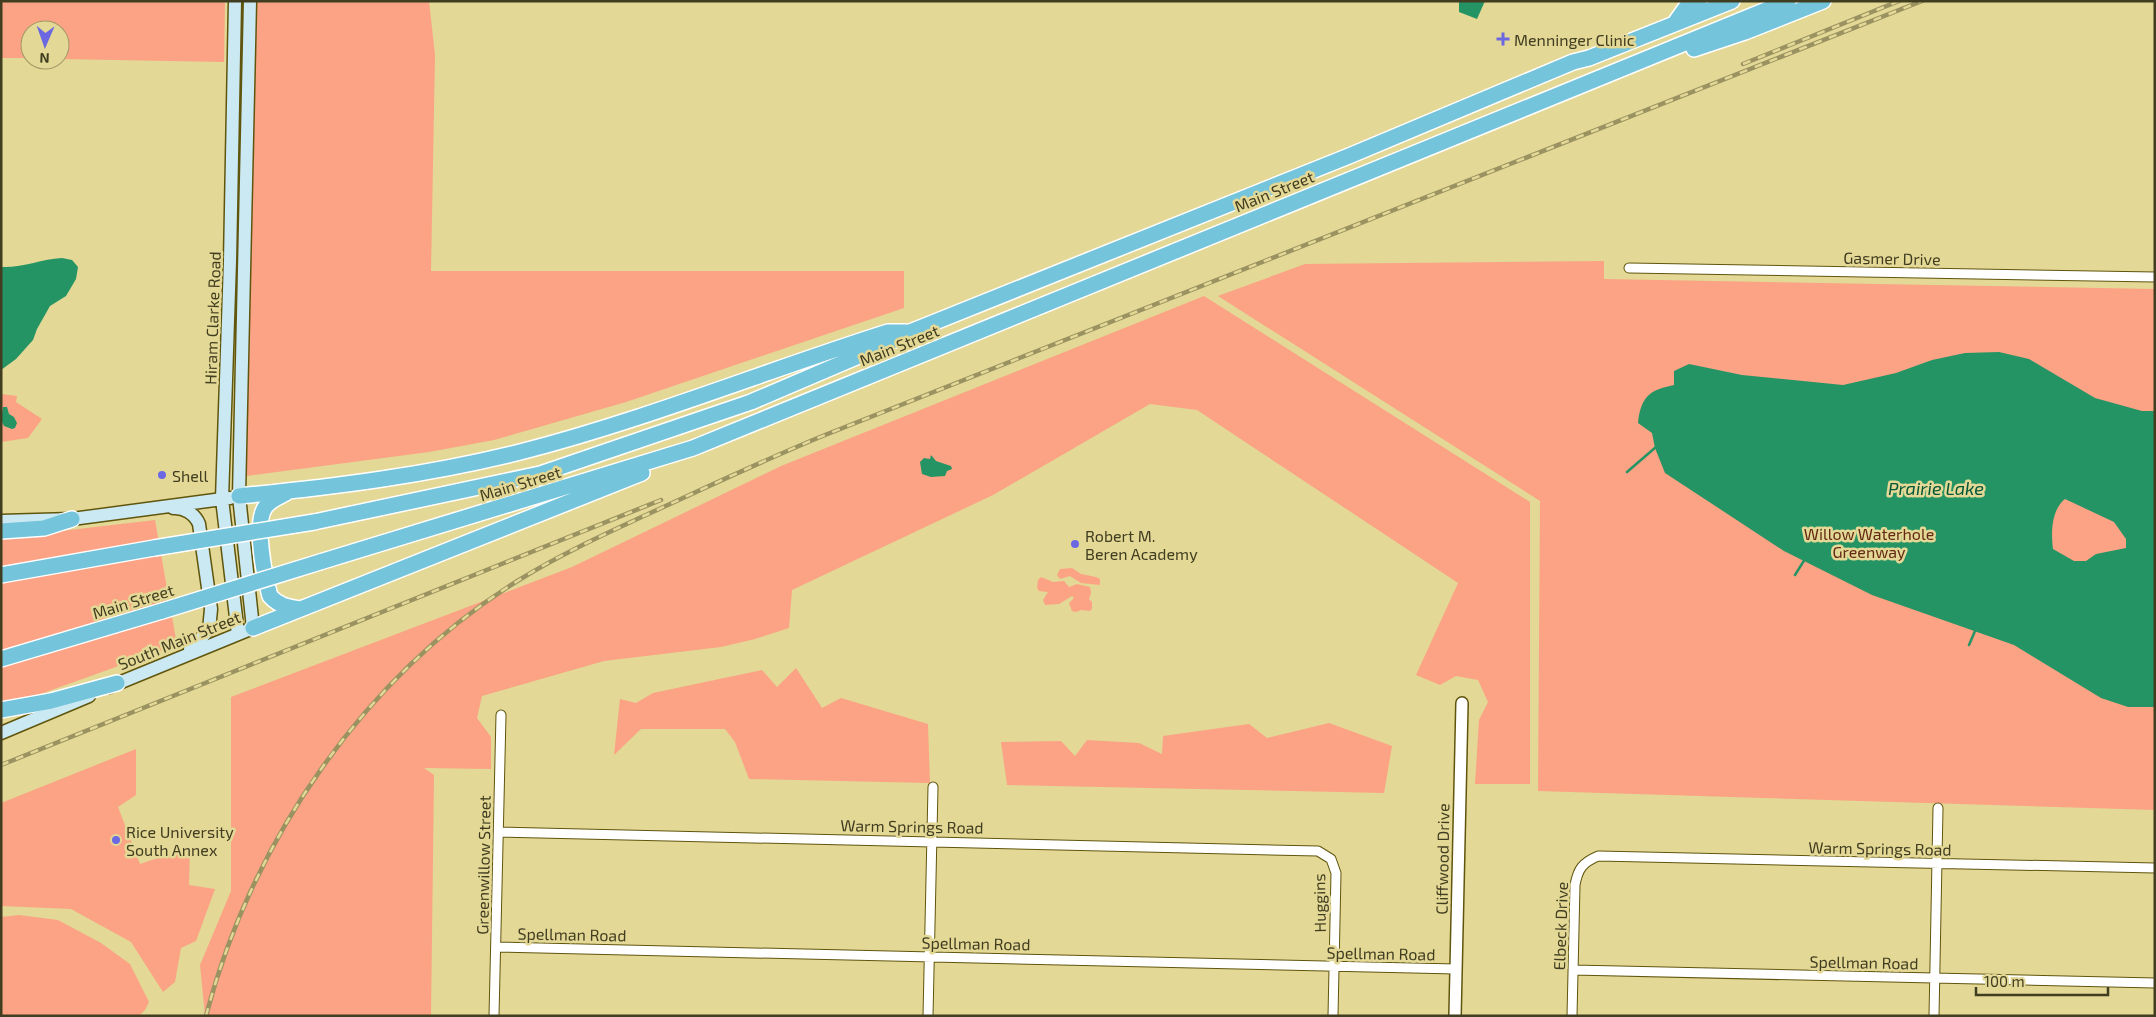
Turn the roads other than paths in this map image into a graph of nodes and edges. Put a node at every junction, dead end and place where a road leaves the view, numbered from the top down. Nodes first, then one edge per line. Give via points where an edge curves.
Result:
1 (235, 1) edge
2 (250, 1) edge
3 (1699, 1) edge
4 (1732, 1) edge
5 (1788, 1) edge
6 (1824, 1) edge
7 (1675, 23) junction
8 (234, 69) junction
9 (248, 69) junction
10 (1583, 84) junction
11 (231, 206) junction
12 (246, 206) junction
13 (1629, 268) dead end
14 (2155, 277) edge
15 (910, 332) junction
16 (226, 348) junction
17 (242, 348) junction
18 (717, 439) junction
19 (289, 491) junction
20 (239, 496) junction
21 (222, 499) junction
22 (158, 508) junction
23 (72, 519) junction
24 (1, 521) edge
25 (1, 531) edge
26 (1, 575) edge
27 (300, 610) junction
28 (253, 628) junction
29 (238, 634) junction
30 (180, 656) junction
31 (1, 659) edge
32 (117, 683) junction
33 (1462, 703) dead end
34 (1, 710) edge
35 (501, 715) dead end
36 (1, 732) edge
37 (933, 787) dead end
38 (1938, 808) dead end
39 (499, 832) junction
40 (932, 841) junction
41 (1324, 854) joint
42 (1605, 856) joint
43 (1937, 864) junction
44 (2155, 868) edge
45 (496, 947) junction
46 (930, 957) junction
47 (1334, 966) junction
48 (1456, 969) junction
49 (1573, 970) junction
50 (1935, 978) junction
51 (2155, 983) edge
52 (494, 1016) edge
53 (928, 1016) edge
54 (1333, 1016) edge
55 (1455, 1016) edge
56 (1572, 1016) edge
57 (1934, 1016) edge

1 - 8 main road, Hiram Clarke Road
2 - 9 main road, Hiram Clarke Road
3 - 7 highway via 1687,6
4 - 7 highway, Main Street
5 - 10 highway, Main Street
6 - 10 highway via 1745,32
7 - 15 highway, Main Street
8 - 9 main road
8 - 11 main road, Hiram Clarke Road
9 - 12 main road, Hiram Clarke Road
10 - 18 highway, Main Street
11 - 12 main road
11 - 16 main road, Hiram Clarke Road
12 - 17 main road, Hiram Clarke Road
13 - 14 street, Gasmer Drive
15 - 19 highway via 888,332 601,429 520,452 385,478
15 - 26 highway, Main Street, bridge via 751,402 540,474 314,522
16 - 17 main road
16 - 21 main road, Hiram Clarke Road
17 - 20 main road, Hiram Clarke Road
18 - 27 highway via 654,469
18 - 31 highway, Main Street, bridge
19 - 20 highway
19 - 27 highway via 265,507 260,534 270,596 276,603
20 - 21 main road
20 - 28 main road, Hiram Clarke Road
21 - 22 main road
21 - 29 main road, Hiram Clarke Road
22 - 23 main road
22 - 30 main road via 179,508 194,516 199,524 211,625 206,636
23 - 24 main road
23 - 25 highway via 44,528
27 - 28 highway
28 - 29 main road, South Main Street
29 - 30 main road, South Main Street
30 - 32 main road, South Main Street
32 - 34 highway via 51,701
32 - 36 main road, South Main Street
33 - 48 street, Cliffwood Drive
35 - 39 street, Greenwillow Street
37 - 40 street
38 - 43 street
39 - 40 street, Warm Springs Road
39 - 45 street, Greenwillow Street
40 - 41 street, Warm Springs Road via 1311,850
40 - 46 street
41 - 47 street, Huggins via 1331,859 1336,873
42 - 43 street, Warm Springs Road
42 - 49 street, Elbeck Drive via 1586,861 1578,870
43 - 44 street, Warm Springs Road
43 - 50 street
45 - 46 street, Spellman Road
45 - 52 street, Greenwillow Street
46 - 47 street, Spellman Road
46 - 53 street
47 - 48 street, Spellman Road
47 - 54 street, Huggins
48 - 55 street, Cliffwood Drive
49 - 50 street, Spellman Road
49 - 56 street, Elbeck Drive
50 - 51 street, Spellman Road
50 - 57 street

